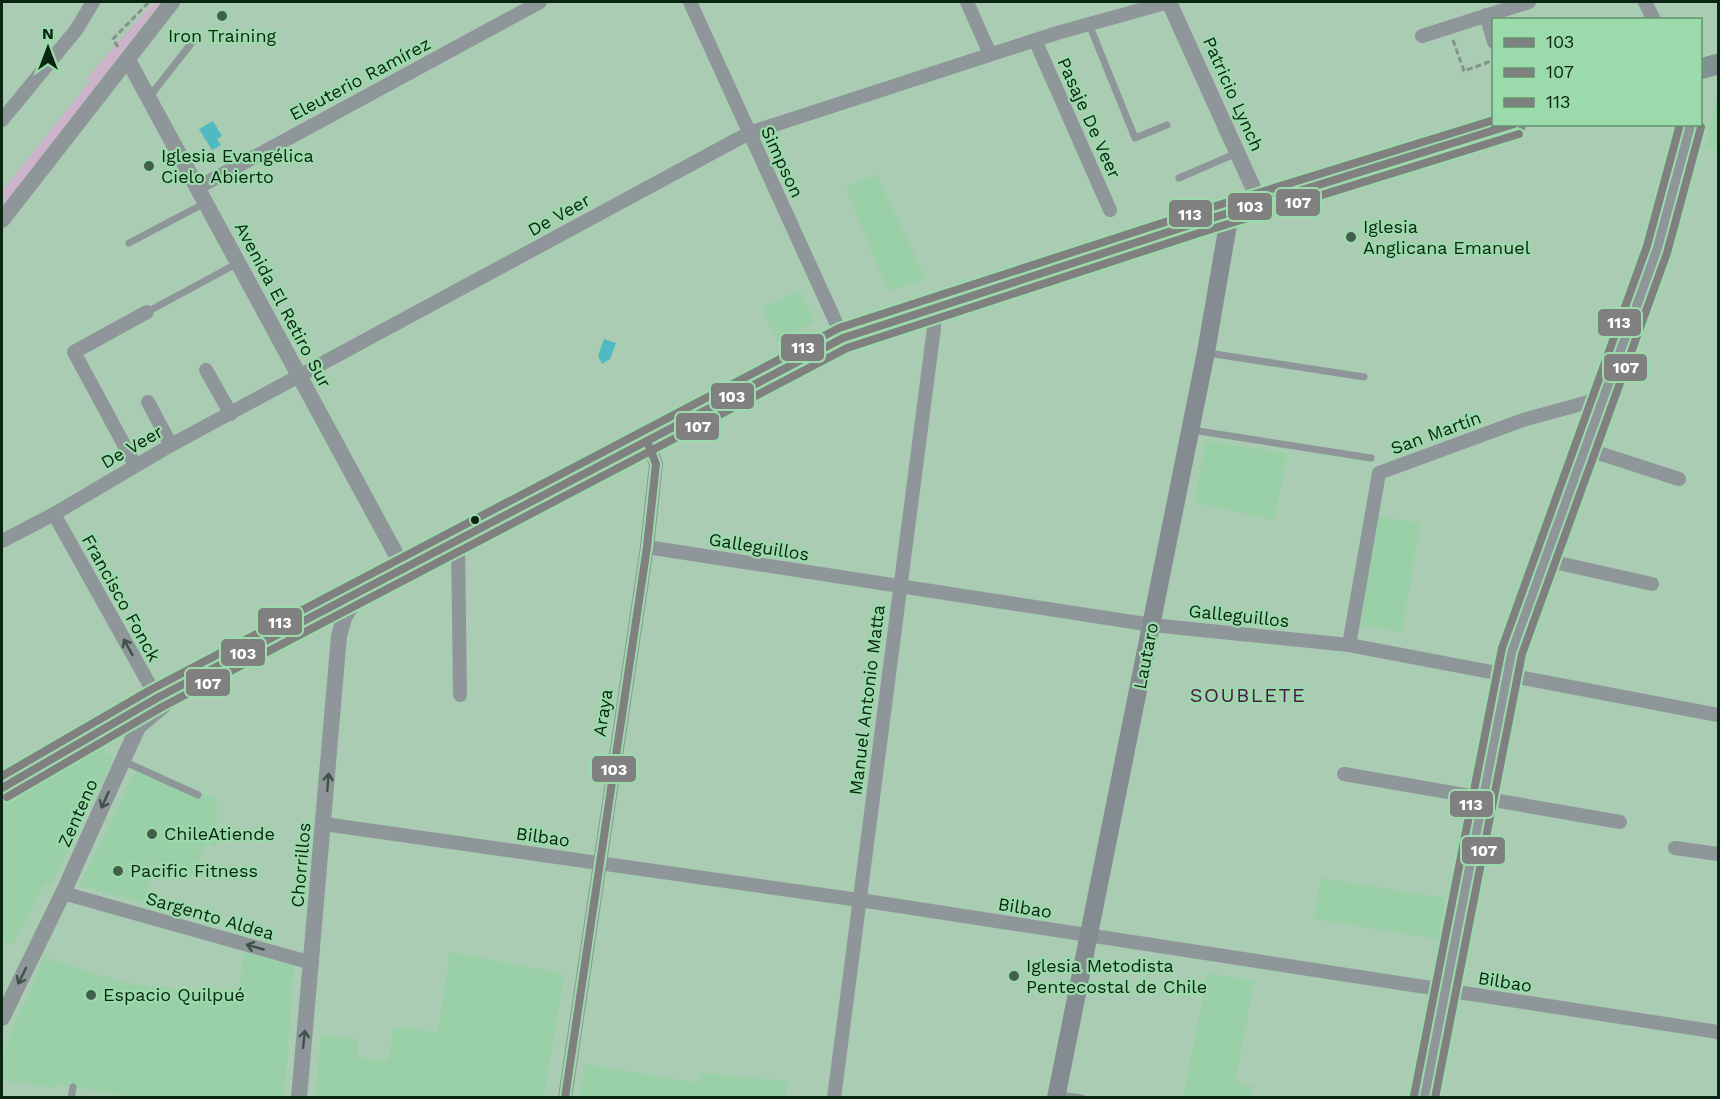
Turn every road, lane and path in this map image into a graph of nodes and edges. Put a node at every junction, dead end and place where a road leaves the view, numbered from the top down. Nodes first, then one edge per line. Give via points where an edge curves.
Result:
1 (93, 2) edge
2 (149, 2) edge
3 (172, 2) edge
4 (540, 2) edge
5 (690, 2) edge
6 (967, 2) edge
7 (1169, 2) edge
8 (1529, 2) edge
9 (1645, 2) edge
10 (1486, 15) junction
11 (1652, 18) edge
12 (1089, 24) junction
13 (1448, 26) junction
14 (1492, 35) edge
15 (197, 36) dead end
16 (1422, 36) dead end
17 (1035, 40) junction
18 (990, 54) junction
19 (128, 60) junction
20 (1492, 61) edge
21 (1719, 64) edge
22 (1702, 69) edge
23 (148, 98) junction
24 (2, 120) edge
25 (1167, 125) dead end
26 (1510, 126) edge
27 (1690, 126) edge
28 (749, 133) junction
29 (1238, 153) junction
30 (1179, 178) dead end
31 (197, 188) junction
32 (205, 203) junction
33 (1260, 203) junction
34 (1110, 210) dead end
35 (1230, 213) junction
36 (2, 220) edge
37 (129, 243) dead end
38 (238, 263) junction
39 (934, 306) junction
40 (147, 312) joint
41 (843, 338) junction
42 (1206, 352) junction
43 (206, 370) dead end
44 (300, 377) junction
45 (1364, 377) dead end
46 (1603, 398) junction
47 (148, 402) dead end
48 (231, 414) junction
49 (1190, 430) junction
50 (647, 441) junction
51 (171, 445) junction
52 (1586, 449) junction
53 (1371, 458) dead end
54 (135, 465) junction
55 (1679, 479) dead end
56 (54, 514) junction
57 (458, 540) junction
58 (2, 541) edge
59 (647, 547) junction
60 (1545, 560) junction
61 (404, 569) junction
62 (1652, 584) dead end
63 (900, 587) junction
64 (359, 592) junction
65 (315, 615) junction
66 (1152, 625) junction
67 (339, 636) junction
68 (1349, 645) junction
69 (229, 660) junction
70 (1507, 674) junction
71 (460, 695) dead end
72 (157, 698) junction
73 (1719, 715) edge
74 (123, 761) junction
75 (1344, 774) dead end
76 (2, 789) edge
77 (198, 795) dead end
78 (1485, 799) junction
79 (1620, 822) dead end
80 (324, 824) junction
81 (1675, 848) dead end
82 (1719, 854) edge
83 (598, 864) junction
84 (63, 892) junction
85 (859, 900) junction
86 (1088, 936) junction
87 (312, 963) junction
88 (1446, 991) junction
89 (2, 1018) edge
90 (1719, 1032) edge
91 (73, 1087) dead end
92 (1056, 1096) edge
93 (71, 1098) edge
94 (298, 1098) edge
95 (565, 1098) edge
96 (834, 1098) edge
97 (1082, 1098) edge
98 (1424, 1098) edge

1 - 24 street via 76,30
2 - 19 path via 113,39
3 - 19 street
4 - 31 street, Eleuterio Ramírez
5 - 28 street, Simpson
6 - 18 street
7 - 12 street, De Veer
7 - 29 street, Patricio Lynch
8 - 10 street
9 - 11 street
10 - 13 street
10 - 14 street
12 - 17 street, De Veer
12 - 25 lane via 1135,138
13 - 16 street
13 - 20 path via 1464,71
15 - 23 lane
17 - 18 street, De Veer
17 - 34 street, Pasaje De Veer
18 - 28 street, De Veer
19 - 23 street, Avenida El Retiro Sur
19 - 36 street
21 - 22 main road
23 - 31 street, Avenida El Retiro Sur
26 - 33 main road
27 - 46 street via 1657,249
28 - 41 street, Simpson
28 - 44 street, De Veer
29 - 30 lane
29 - 33 street, Patricio Lynch
31 - 32 street, Avenida El Retiro Sur
32 - 37 lane
32 - 38 street, Avenida El Retiro Sur
33 - 35 main road
35 - 39 main road
35 - 42 main road, Lautaro
38 - 40 lane
38 - 44 street, Avenida El Retiro Sur
39 - 41 main road
39 - 63 street, Manuel Antonio Matta
40 - 54 street via 74,352
41 - 50 main road
42 - 45 lane
42 - 49 main road, Lautaro
43 - 48 street
44 - 48 street, De Veer
44 - 61 street, Avenida El Retiro Sur
46 - 52 street
46 - 68 street, San Martín via 1523,420 1379,473
47 - 51 street
48 - 51 street, De Veer
49 - 53 lane
49 - 66 main road, Lautaro
50 - 57 main road
50 - 59 street, Araya via 656,464
51 - 54 street, De Veer
52 - 55 street
52 - 60 street
54 - 56 street, De Veer
56 - 58 street, De Veer
72 -> 56 street, Francisco Fonck
57 - 61 main road
57 - 71 street
59 - 63 street, Galleguillos
59 - 83 street, Araya
60 - 62 street
60 - 70 street
61 - 64 main road
63 - 66 street, Galleguillos
63 - 85 street, Manuel Antonio Matta
64 - 65 main road
64 - 67 street, Chorrillos
65 - 67 street
65 - 69 main road
66 - 68 street, Galleguillos
66 - 86 main road, Lautaro
80 -> 67 street, Chorrillos
68 - 70 street, Galleguillos
69 - 72 main road
69 - 74 street, Zenteno via 213,676 163,703 138,727
70 - 73 street, Galleguillos
70 - 78 street
72 - 76 main road
74 - 77 lane
74 -> 84 street, Zenteno
75 - 78 street
78 - 79 street
78 - 88 street
80 - 83 street, Bilbao
80 - 87 street, Chorrillos
81 - 82 street
83 - 85 street, Bilbao
83 - 95 street, Araya
87 -> 84 street, Sargento Aldea
84 -> 89 street, Zenteno
85 - 86 street, Bilbao
85 - 96 street, Manuel Antonio Matta
86 - 88 street, Bilbao
86 - 92 main road, Lautaro
94 -> 87 street, Chorrillos
88 - 90 street, Bilbao
88 - 98 street
91 - 93 lane
92 - 97 lane

